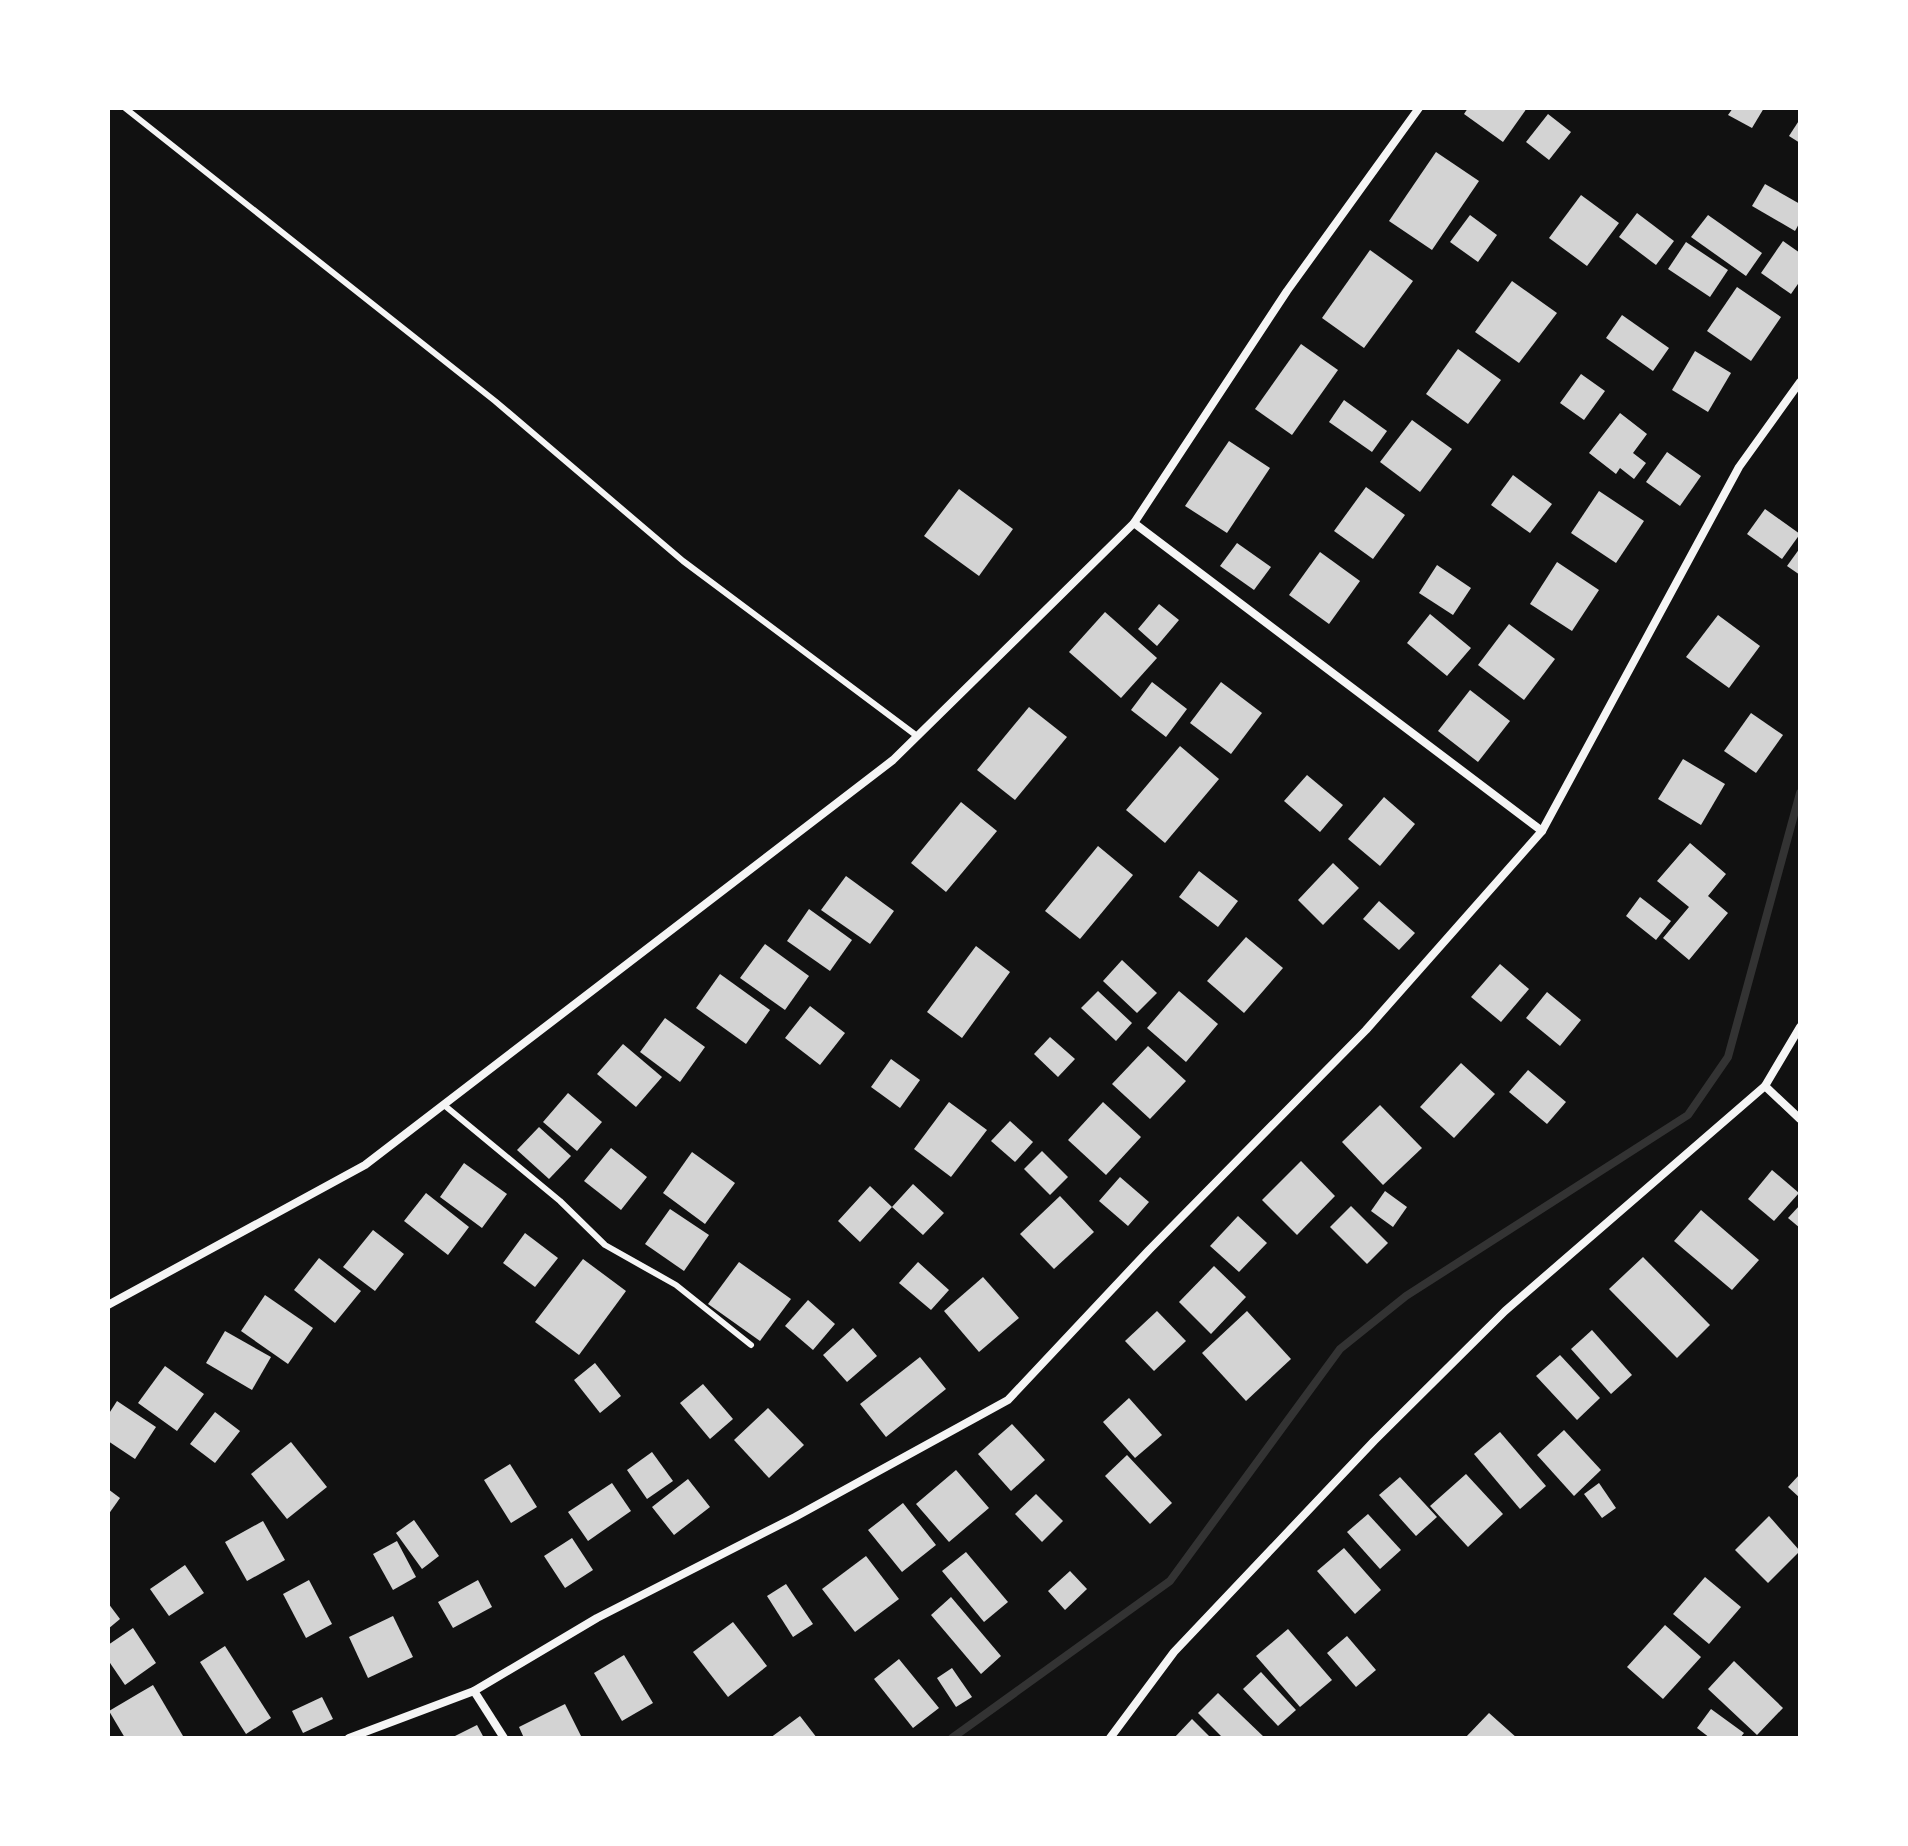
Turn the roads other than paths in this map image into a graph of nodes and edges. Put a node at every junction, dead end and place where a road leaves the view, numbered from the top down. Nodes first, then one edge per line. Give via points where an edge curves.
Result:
1 (125, 108) edge
2 (1419, 108) edge
3 (1800, 382) edge
4 (1134, 523) junction
5 (917, 736) junction
6 (1542, 831) junction
7 (1800, 1027) edge
8 (1765, 1086) junction
9 (444, 1105) junction
10 (1800, 1119) edge
11 (108, 1305) edge
12 (751, 1345) dead end
13 (474, 1691) junction
14 (349, 1738) edge
15 (504, 1738) edge
16 (1110, 1738) edge

1 - 5 lane via 495,401 683,561
2 - 4 street via 1287,291
3 - 6 street via 1739,467
4 - 5 street
4 - 6 street
5 - 9 street via 893,760
6 - 13 street via 1366,1030 1008,1400 597,1618
7 - 8 street
8 - 10 street
8 - 16 street via 1505,1311 1395,1419 1174,1652
9 - 11 street via 365,1165
9 - 12 lane via 605,1245 676,1285
13 - 14 street
13 - 15 street

